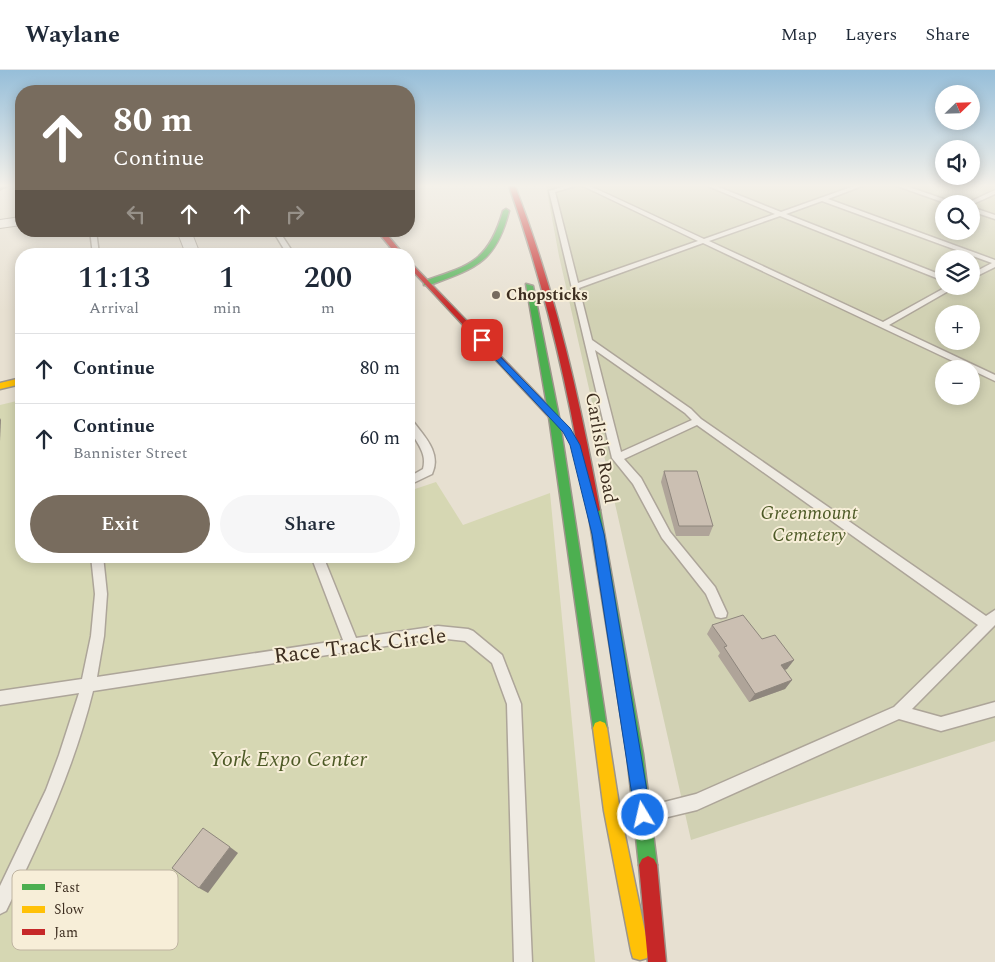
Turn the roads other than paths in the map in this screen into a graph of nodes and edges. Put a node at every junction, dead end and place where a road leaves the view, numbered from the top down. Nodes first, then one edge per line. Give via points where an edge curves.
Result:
1 (503, 228) edge
2 (512, 228) edge
3 (527, 228) edge
4 (561, 228) edge
5 (674, 228) edge
6 (744, 228) edge
7 (815, 228) edge
8 (899, 228) edge
9 (514, 232) dead end
10 (280, 237) edge
11 (385, 237) edge
12 (705, 242) junction
13 (288, 248) edge
14 (395, 248) edge
15 (995, 263) edge
16 (980, 272) edge
17 (415, 273) edge
18 (935, 275) edge
19 (528, 278) dead end
20 (423, 284) junction
21 (574, 287) junction
22 (938, 295) edge
23 (883, 325) junction
24 (588, 342) junction
25 (995, 378) edge
26 (15, 382) edge
27 (0, 386) edge
28 (554, 417) junction
29 (698, 421) junction
30 (415, 431) edge
31 (616, 458) junction
32 (415, 478) edge
33 (598, 534) junction
34 (98, 563) edge
35 (320, 563) edge
36 (721, 613) dead end
37 (991, 620) edge
38 (352, 645) junction
39 (89, 684) junction
40 (0, 698) edge
41 (995, 709) edge
42 (899, 712) junction
43 (643, 815) junction
44 (18, 870) edge
45 (12, 881) edge
46 (0, 905) edge
47 (523, 962) edge
48 (643, 962) edge
49 (656, 962) edge

1 - 20 main road via 487,256 459,272
2 - 9 main road
3 - 33 main road, Carlisle Road via 569,367
4 - 21 lane
5 - 12 lane
6 - 12 lane
7 - 18 lane
8 - 15 lane
10 - 13 lane
11 - 14 main road
12 - 21 lane
12 - 23 lane
15 - 16 lane
17 - 20 main road
19 - 28 main road
20 - 28 main road
21 - 24 lane
22 - 23 lane
23 - 25 lane
24 - 29 lane via 688,410
24 - 31 lane
26 - 27 main road
28 - 33 main road via 567,430 575,445
28 - 48 main road via 612,812
29 - 31 lane
29 - 37 lane
30 - 32 lane via 432,460 428,471
31 - 36 lane via 637,481 654,518 668,538 696,567 716,597
33 - 43 main road, Carlisle Road
34 - 39 lane via 101,593
35 - 38 lane
37 - 42 lane
38 - 39 lane, Race Track Circle
38 - 47 lane, Race Track Circle via 438,632 468,635 497,659 514,704
39 - 40 lane, Race Track Circle
39 - 44 lane via 70,752
41 - 42 lane via 942,724
42 - 43 lane via 697,802
43 - 49 main road, Carlisle Road
45 - 46 lane

